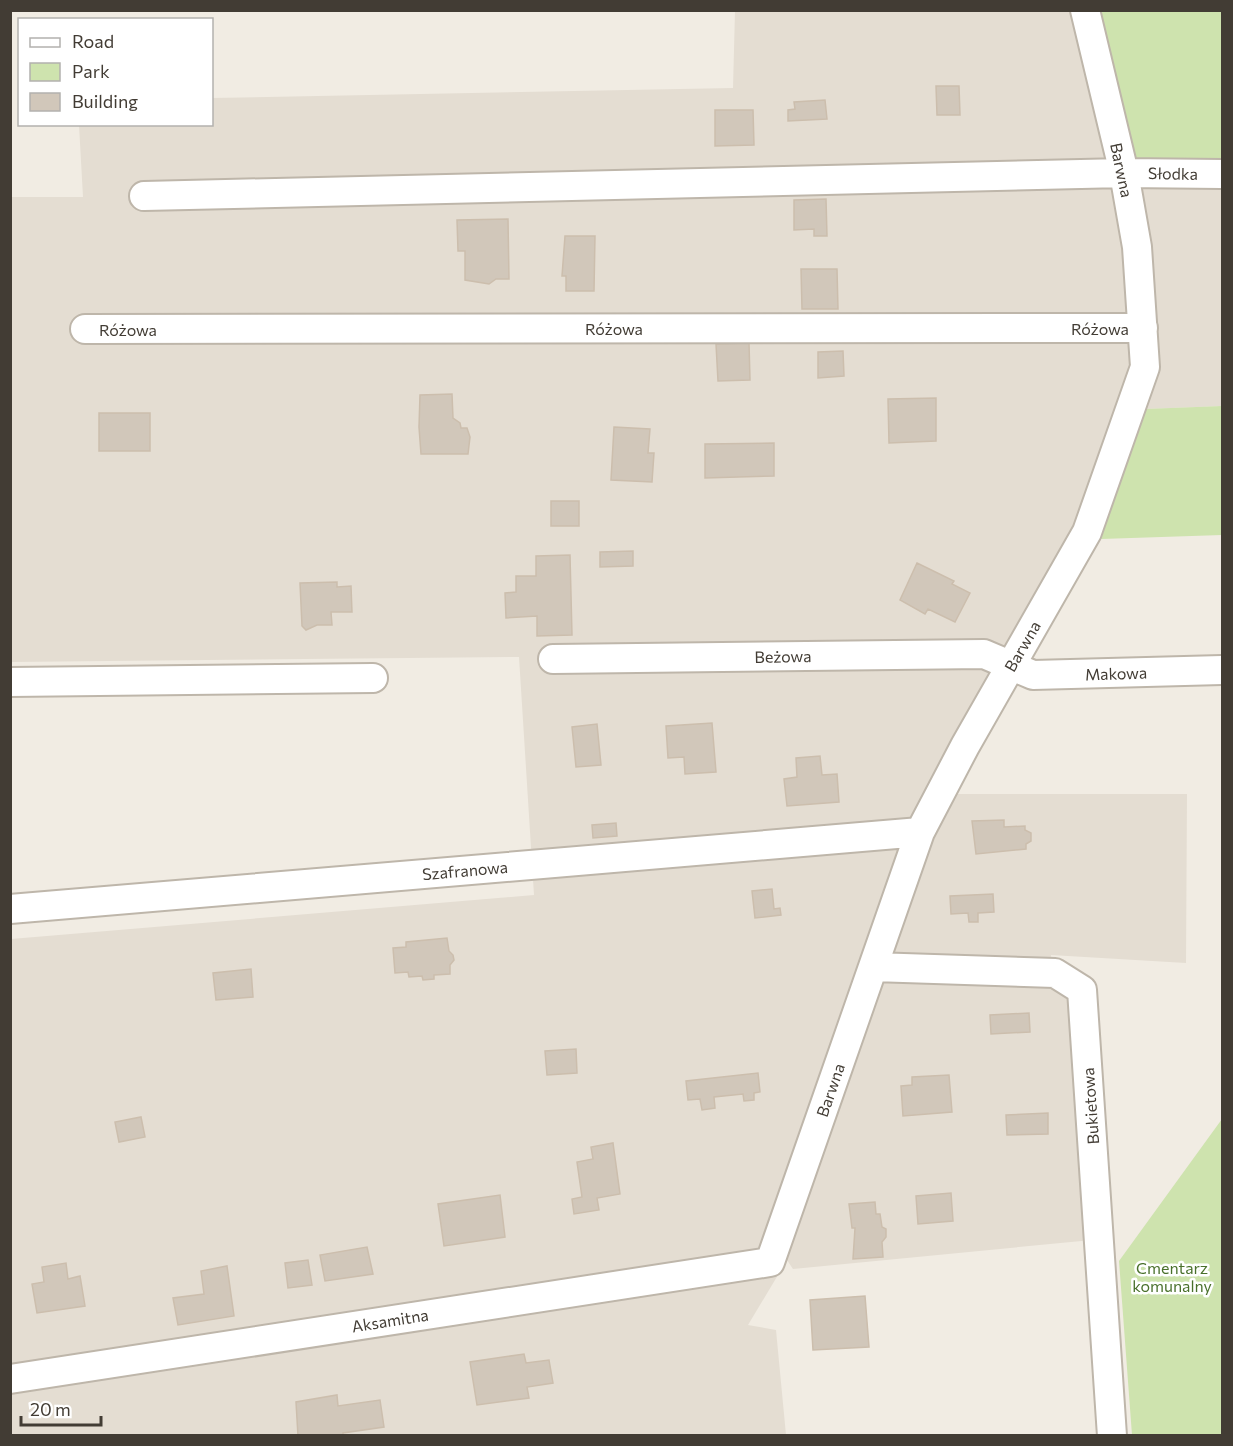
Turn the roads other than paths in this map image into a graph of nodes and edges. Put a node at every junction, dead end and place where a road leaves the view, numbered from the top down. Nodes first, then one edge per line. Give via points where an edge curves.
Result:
1 (1085, 10) edge
2 (1124, 173) junction
3 (1222, 174) edge
4 (144, 196) dead end
5 (1143, 328) junction
6 (85, 329) dead end
7 (553, 659) dead end
8 (1011, 666) junction
9 (1222, 670) edge
10 (373, 678) dead end
11 (10, 682) edge
12 (920, 832) junction
13 (10, 909) edge
14 (873, 968) junction
15 (770, 1262) joint
16 (10, 1379) edge
17 (1112, 1436) edge

1 - 2 street, Barwna
2 - 3 street, Słodka
2 - 4 street, Słodka
2 - 5 street, Barwna via 1137,247
5 - 6 street, Różowa
5 - 8 street, Barwna via 1145,367 1087,532
7 - 8 street, Beżowa via 984,654
8 - 9 street, Makowa via 1033,675
8 - 12 street, Barwna
10 - 11 street
12 - 13 street, Szafranowa
12 - 14 street, Barwna
14 - 15 street, Barwna
14 - 17 street, Bukietowa via 1055,973 1082,990
15 - 16 street, Aksamitna

